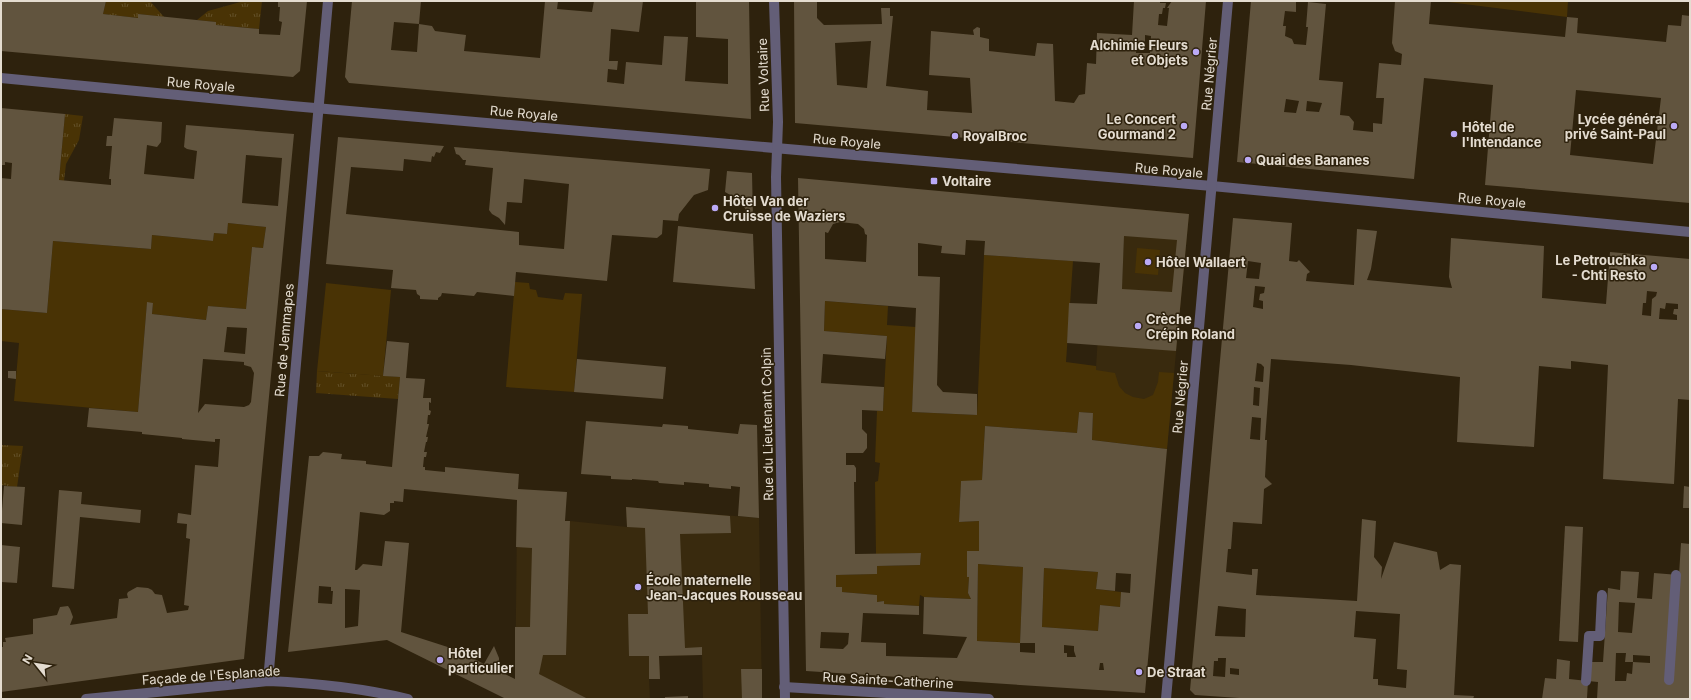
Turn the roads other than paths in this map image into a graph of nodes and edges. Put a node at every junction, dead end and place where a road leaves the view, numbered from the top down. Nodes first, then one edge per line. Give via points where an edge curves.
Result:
1 (328, 1) edge
2 (774, 1) edge
3 (1228, 1) edge
4 (1, 78) edge
5 (318, 108) junction
6 (777, 148) junction
7 (1212, 186) junction
8 (1690, 232) edge
9 (1676, 575) dead end
10 (1602, 595) dead end
11 (1670, 680) dead end
12 (268, 681) junction
13 (1586, 681) dead end
14 (784, 687) junction
15 (86, 699) edge
16 (408, 699) edge
17 (785, 699) edge
18 (976, 699) edge
19 (989, 699) edge
20 (1166, 699) edge

1 - 5 street, Rue de Jemmapes
2 - 6 street, Rue Voltaire
3 - 7 street, Rue Négrier
4 - 5 street, Rue Royale
5 - 6 street, Rue Royale
5 - 12 street, Rue de Jemmapes
6 - 7 street, Rue Royale
6 - 14 street, Rue du Lieutenant Colpin
7 - 8 street, Rue Royale
7 - 20 street, Rue Négrier
9 - 11 street
10 - 13 street via 1600,636 1588,636
12 - 15 street, Façade de l'Esplanade
12 - 16 street, Façade de l'Esplanade via 355,689
14 - 17 street, Rue du Lieutenant Colpin
14 - 18 street, Rue Sainte-Catherine
18 - 19 street, Rue Sainte-Catherine

